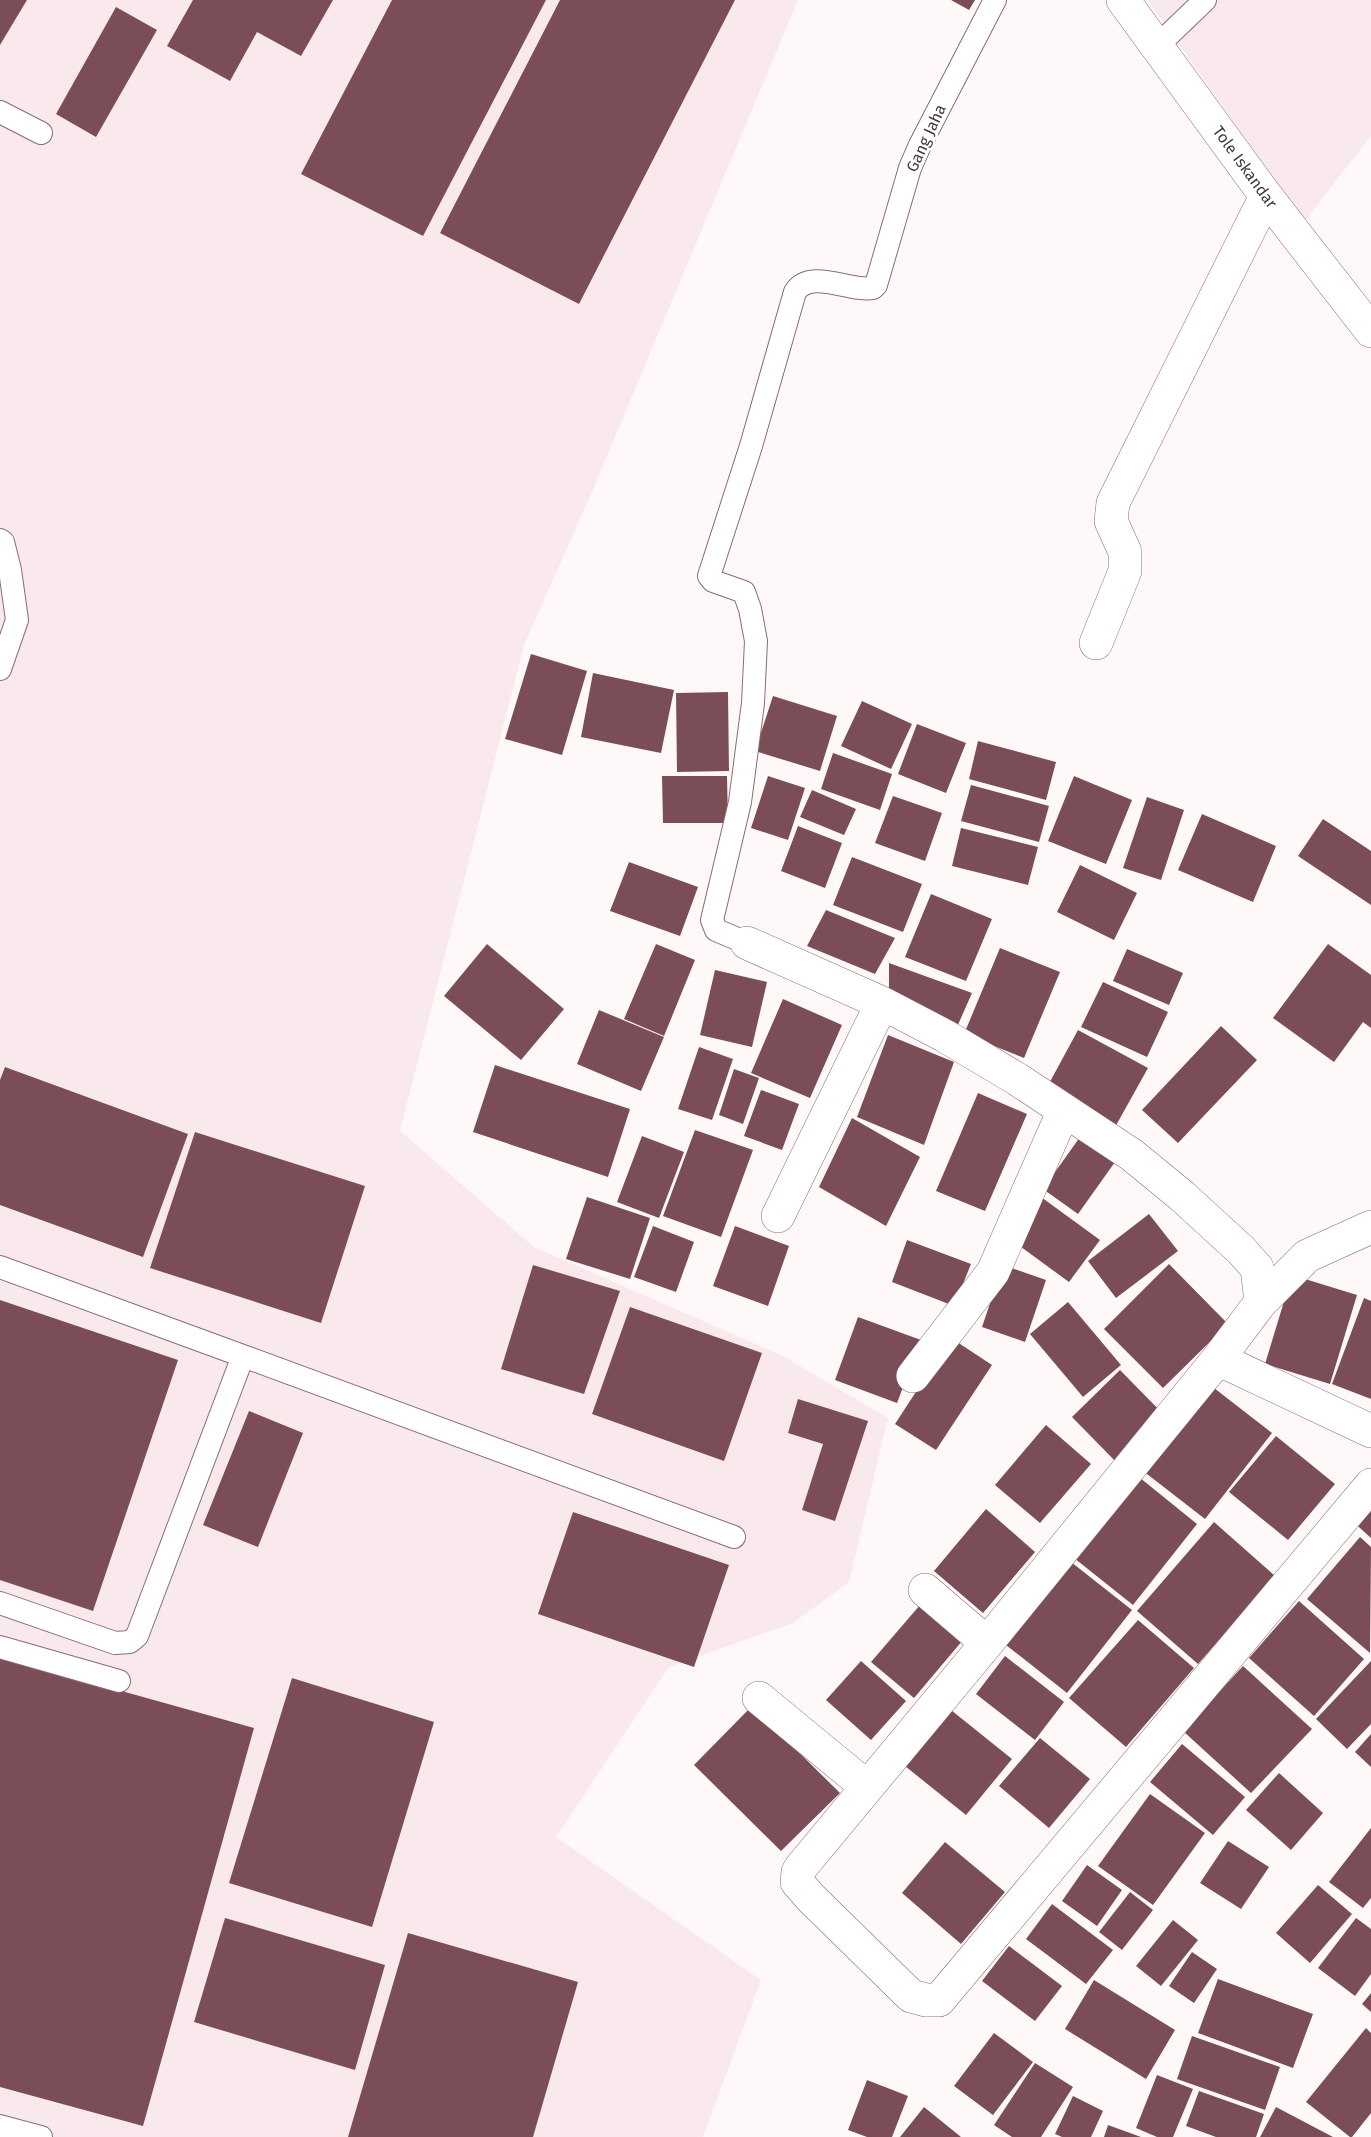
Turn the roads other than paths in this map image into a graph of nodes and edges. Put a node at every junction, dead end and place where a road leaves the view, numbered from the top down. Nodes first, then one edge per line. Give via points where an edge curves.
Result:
1 (995, 0) edge
2 (1123, 0) edge
3 (1205, 0) edge
4 (1157, 46) junction
5 (0, 112) edge
6 (41, 133) dead end
7 (1266, 196) junction
8 (1371, 331) edge
9 (0, 540) edge
10 (1096, 643) dead end
11 (0, 669) edge
12 (747, 944) joint
13 (882, 1003) junction
14 (1064, 1110) junction
15 (778, 1216) dead end
16 (1371, 1227) edge
17 (0, 1267) edge
18 (1261, 1302) junction
19 (243, 1356) junction
20 (1218, 1359) junction
21 (913, 1376) dead end
22 (1371, 1431) edge
23 (1371, 1485) edge
24 (734, 1537) dead end
25 (925, 1590) dead end
26 (0, 1603) edge
27 (987, 1643) junction
28 (0, 1647) edge
29 (119, 1681) dead end
30 (759, 1698) dead end
31 (867, 1787) junction
32 (0, 2126) edge
33 (41, 2137) edge

1 - 12 lane, Gang Jaha via 910,168 876,285 860,289 809,281 795,292 709,576 744,592 756,641 753,703 740,802 712,920 716,930
2 - 4 street, Tole Iskandar
3 - 4 lane
4 - 7 street, Tole Iskandar
5 - 6 lane
7 - 8 street, Tole Iskandar
7 - 10 street via 1113,503 1111,521 1125,552 1125,571
9 - 11 lane via 10,570 18,620
12 - 13 street
13 - 14 street via 956,1042
13 - 15 street
14 - 18 street via 1132,1155 1241,1250 1257,1268
14 - 21 street via 993,1272
16 - 18 street via 1307,1256
17 - 19 lane
18 - 20 street
19 - 24 lane
19 - 26 lane via 137,1636 130,1642 115,1643
20 - 22 street
20 - 27 street
23 - 31 street via 939,2000 911,1996 797,1882 802,1866
25 - 27 street
27 - 31 street
28 - 29 lane
30 - 31 street
32 - 33 lane

